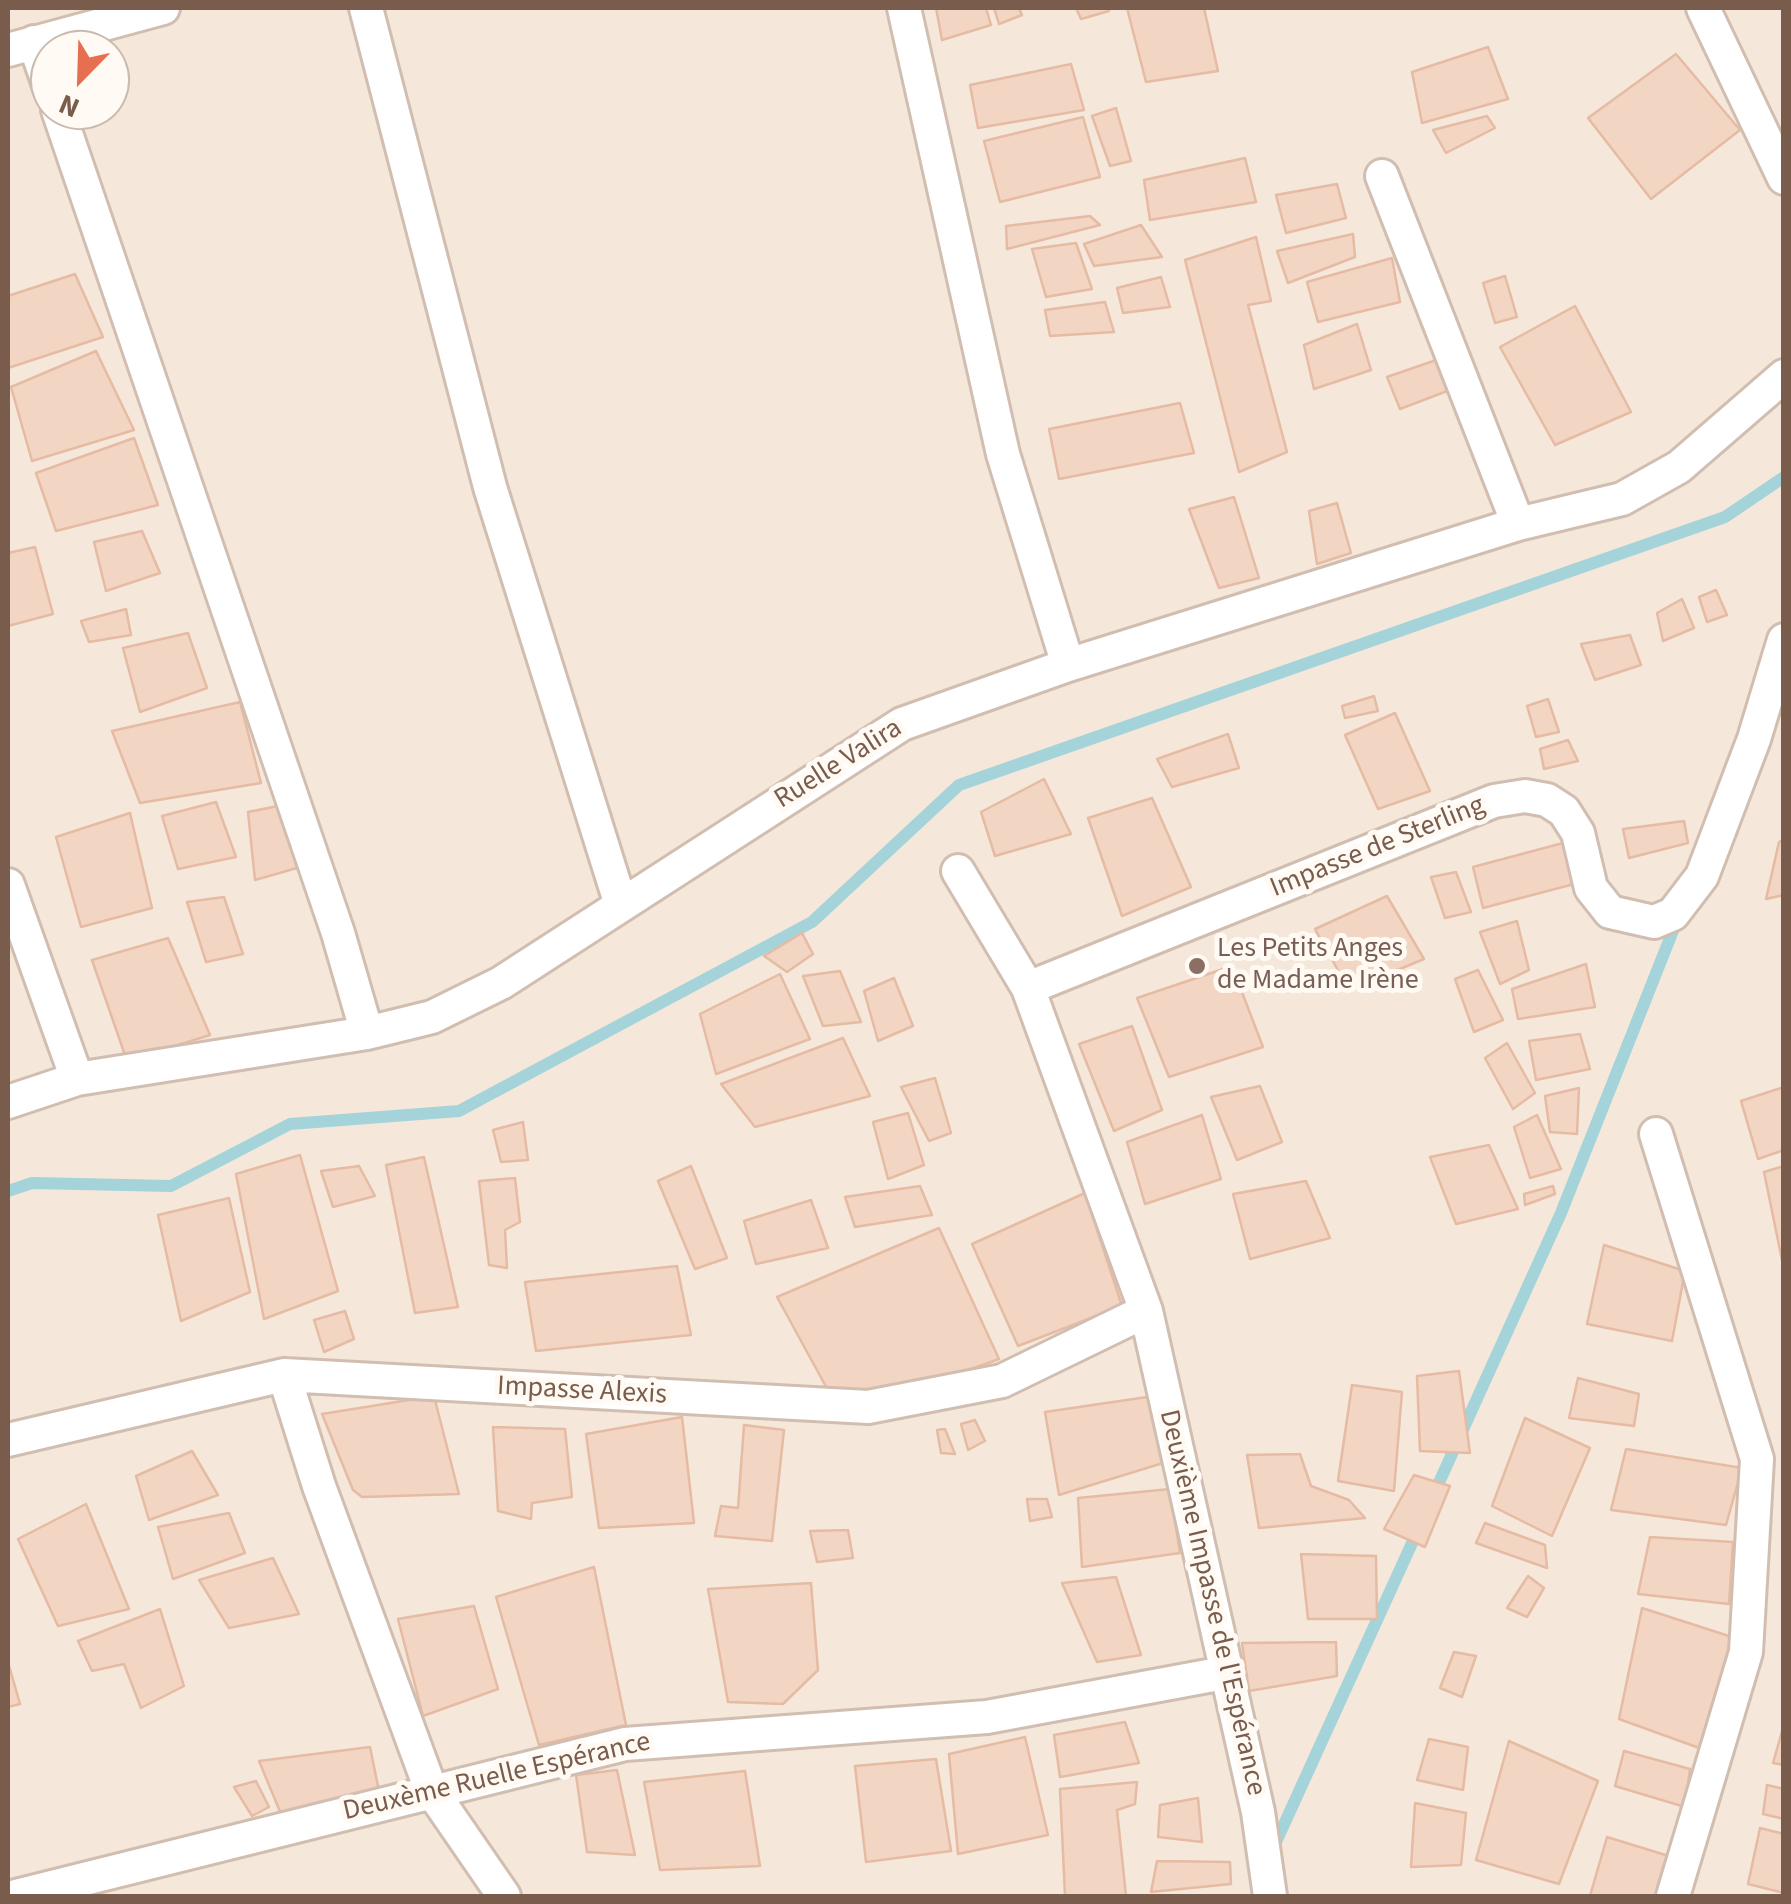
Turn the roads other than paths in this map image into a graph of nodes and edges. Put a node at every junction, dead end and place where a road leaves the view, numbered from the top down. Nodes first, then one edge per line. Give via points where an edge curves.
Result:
1 (162, 8) edge
2 (366, 8) edge
3 (904, 8) edge
4 (1703, 8) edge
5 (21, 46) edge
6 (65, 130) edge
7 (1382, 176) dead end
8 (1784, 178) edge
9 (1784, 376) edge
10 (1518, 524) junction
11 (1784, 640) edge
12 (1068, 665) junction
13 (958, 871) dead end
14 (8, 886) edge
15 (621, 905) junction
16 (1028, 988) junction
17 (367, 1032) junction
18 (77, 1080) junction
19 (8, 1102) edge
20 (1656, 1134) dead end
21 (1146, 1311) junction
22 (284, 1375) junction
23 (8, 1440) edge
24 (1224, 1673) junction
25 (431, 1790) junction
26 (16, 1896) edge
27 (504, 1896) edge
28 (1270, 1896) edge
29 (1672, 1896) edge

1 - 5 street
2 - 15 street via 490,487
3 - 12 street via 1004,454
4 - 8 street
6 - 17 street
7 - 10 street
9 - 10 street, Ruelle Valira via 1679,466 1622,498
10 - 12 street, Ruelle Valira
11 - 16 street, Impasse de Sterling via 1702,876 1673,914 1654,922 1610,912 1591,888 1578,834 1564,812 1525,796 1494,801
12 - 15 street, Ruelle Valira via 902,724
13 - 16 street, Deuxième Impasse de l'Espérance
14 - 18 street
15 - 17 street, Ruelle Valira via 502,982 432,1017
16 - 21 street, Deuxième Impasse de l'Espérance
17 - 18 street, Ruelle Valira
18 - 19 street, Ruelle Valira
20 - 29 street via 1757,1459 1746,1652
21 - 22 street, Impasse Alexis via 1002,1381 868,1407
21 - 24 street, Deuxième Impasse de l'Espérance
22 - 23 street, Impasse Alexis
22 - 25 street
24 - 25 street, Deuxème Ruelle Espérance via 987,1717 625,1744
24 - 28 street, Deuxième Impasse de l'Espérance via 1258,1812
25 - 26 street, Deuxème Ruelle Espérance
25 - 27 street

